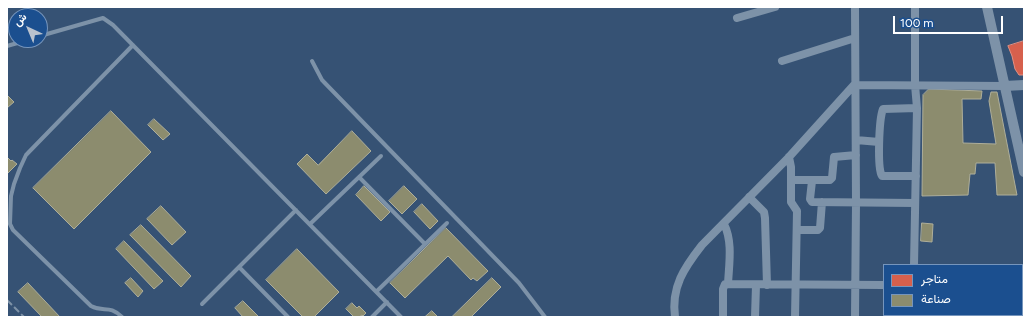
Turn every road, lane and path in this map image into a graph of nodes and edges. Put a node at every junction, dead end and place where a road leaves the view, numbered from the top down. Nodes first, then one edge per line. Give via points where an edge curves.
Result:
1 (775, 7) edge
2 (855, 7) edge
3 (915, 7) edge
4 (987, 7) edge
5 (737, 18) dead end
6 (48, 34) edge
7 (854, 38) junction
8 (133, 45) junction
9 (312, 61) dead end
10 (782, 61) dead end
11 (854, 85) junction
12 (915, 85) junction
13 (1024, 85) edge
14 (1004, 86) junction
15 (917, 108) junction
16 (856, 140) junction
17 (879, 142) junction
18 (856, 155) junction
19 (381, 156) dead end
20 (789, 157) junction
21 (1024, 172) edge
22 (916, 176) junction
23 (359, 177) junction
24 (792, 180) junction
25 (812, 181) junction
26 (749, 196) junction
27 (822, 202) junction
28 (856, 203) junction
29 (915, 203) junction
30 (296, 210) junction
31 (447, 223) dead end
32 (310, 224) junction
33 (724, 224) junction
34 (797, 230) junction
35 (425, 244) junction
36 (914, 264) edge
37 (239, 267) junction
38 (728, 284) junction
39 (796, 284) junction
40 (855, 284) junction
41 (756, 285) junction
42 (767, 285) junction
43 (883, 285) edge
44 (376, 291) junction
45 (387, 302) junction
46 (202, 304) dead end
47 (122, 317) edge
48 (288, 317) edge
49 (372, 317) edge
50 (401, 317) edge
51 (545, 317) edge
52 (675, 317) edge
53 (723, 317) edge
54 (755, 317) edge
55 (795, 317) edge
56 (855, 317) edge

1 - 5 street
2 - 7 street
3 - 12 street
4 - 14 street
6 - 8 lane via 103,18
7 - 10 street
7 - 11 street
8 - 30 lane
8 - 47 lane via 26,155 14,184 10,210 10,224 13,230 91,306 114,310
9 - 51 lane via 322,80 519,283
11 - 12 street
11 - 16 street
11 - 20 street
12 - 14 street
12 - 15 street
13 - 14 street
14 - 21 street
15 - 17 street via 883,110
15 - 22 street
16 - 17 street
16 - 18 street
17 - 22 street via 882,176
18 - 25 street via 834,157 832,178
18 - 28 street
19 - 23 lane
20 - 24 street
20 - 26 street
22 - 29 street
23 - 32 lane
23 - 35 lane
24 - 25 street
24 - 34 street via 791,202 797,211
25 - 27 street via 811,201
26 - 33 street
26 - 42 street via 764,212
27 - 28 street
27 - 34 street via 820,228
28 - 29 street
28 - 40 street
29 - 36 street
30 - 32 lane
30 - 37 lane
31 - 35 lane
32 - 44 lane
33 - 38 street via 729,239
33 - 52 street via 702,245 682,272 676,286
34 - 39 street
35 - 44 lane
37 - 46 lane
37 - 48 lane
38 - 41 street
38 - 53 street via 723,287
39 - 40 street
39 - 42 street
39 - 55 street
40 - 43 street
40 - 56 street
41 - 42 street
41 - 54 street
44 - 45 lane
45 - 49 lane
45 - 50 lane

